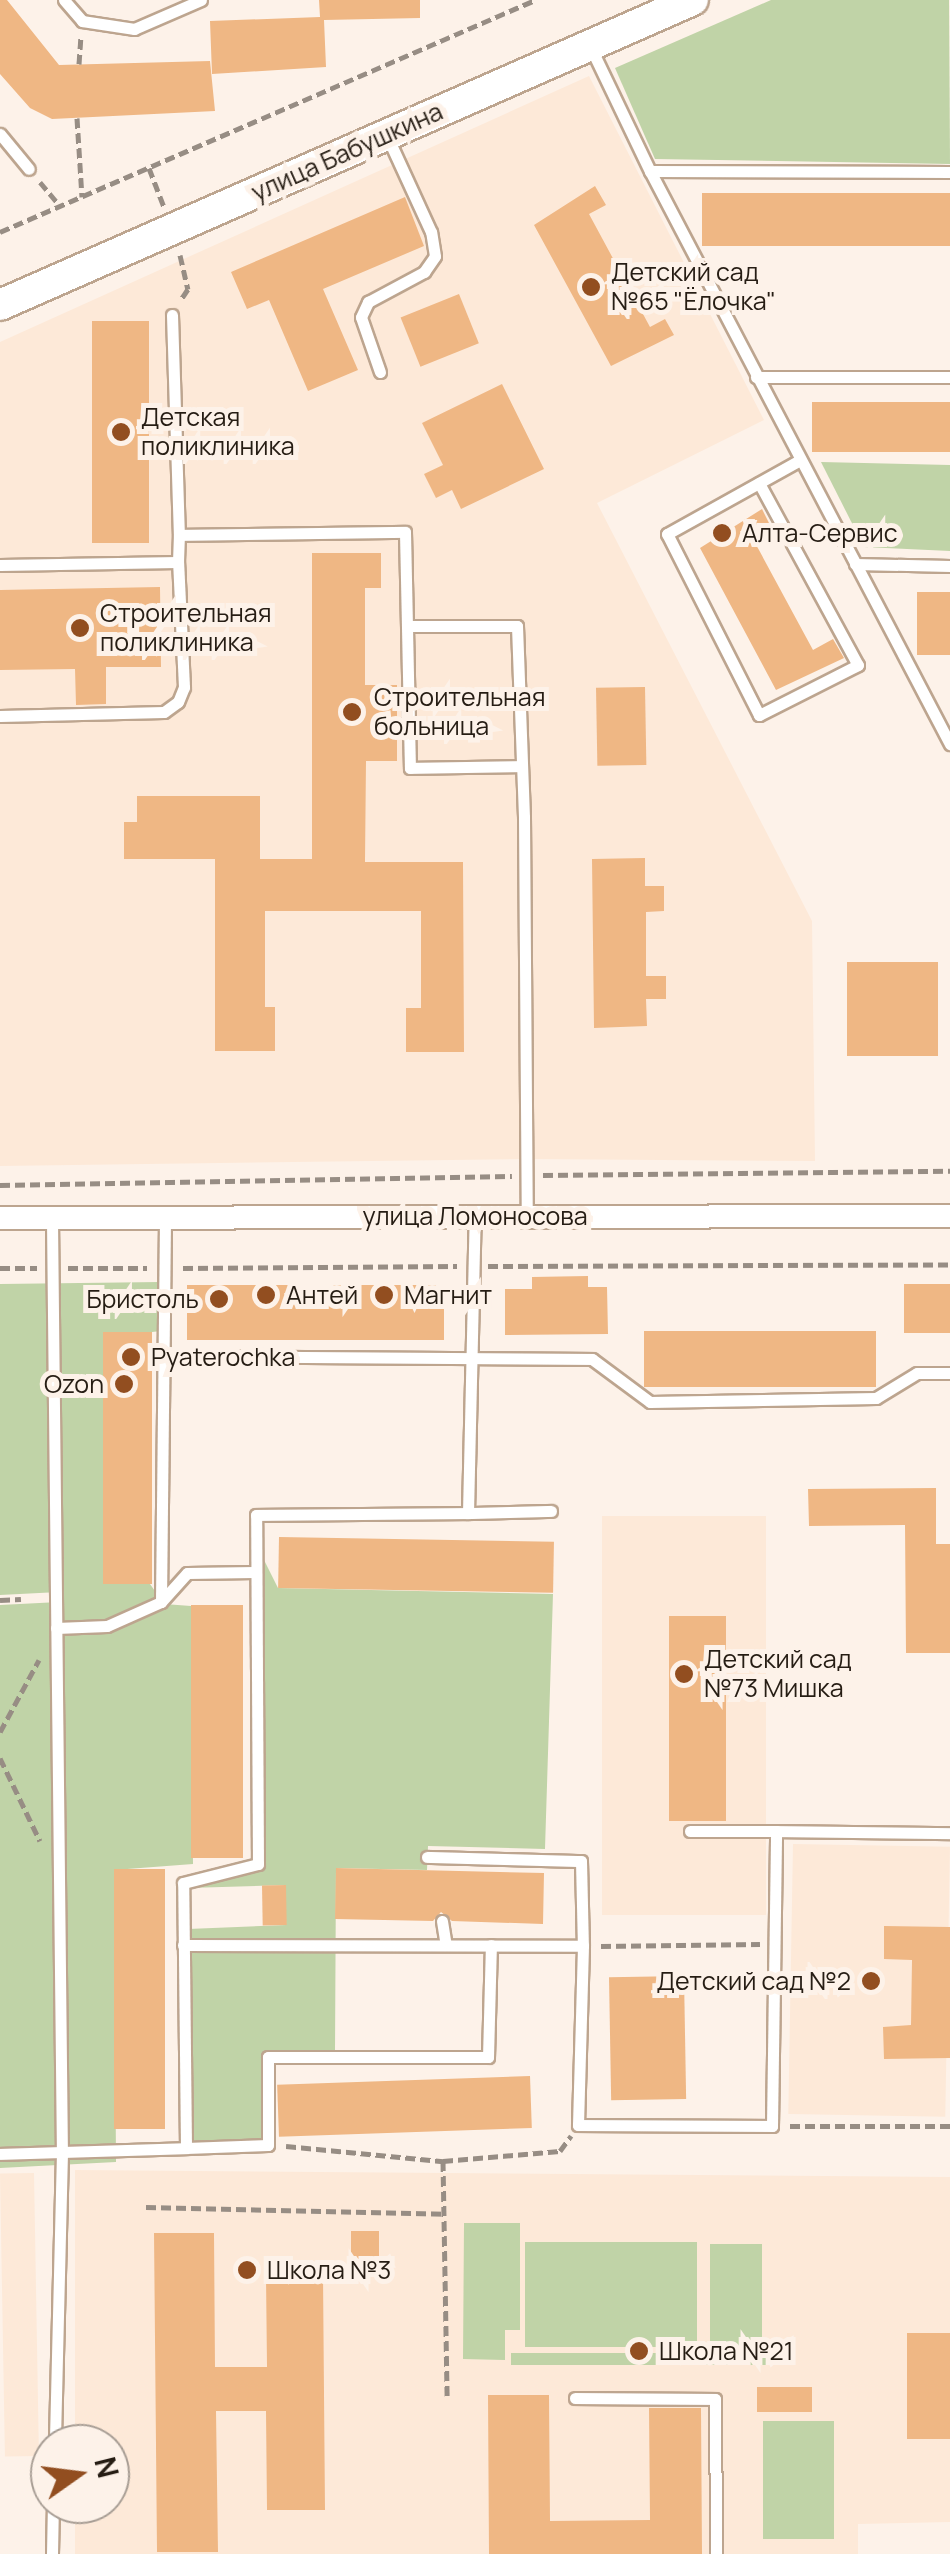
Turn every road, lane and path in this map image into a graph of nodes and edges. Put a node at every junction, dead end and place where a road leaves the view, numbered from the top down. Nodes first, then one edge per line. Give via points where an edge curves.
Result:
1 (64, 0) edge
2 (201, 0) edge
3 (536, 0) edge
4 (694, 0) edge
5 (82, 20) junction
6 (589, 45) junction
7 (80, 64) dead end
8 (77, 118) dead end
9 (0, 134) edge
10 (387, 134) junction
11 (29, 169) joint
12 (650, 171) junction
13 (950, 172) edge
14 (82, 197) junction
15 (60, 206) junction
16 (0, 232) edge
17 (0, 305) edge
18 (172, 315) dead end
19 (380, 372) dead end
20 (756, 377) junction
21 (950, 377) edge
22 (800, 460) junction
23 (759, 483) junction
24 (178, 536) junction
25 (178, 562) junction
26 (854, 564) junction
27 (0, 565) edge
28 (950, 566) edge
29 (408, 626) junction
30 (0, 716) edge
31 (950, 744) edge
32 (522, 766) junction
33 (950, 1170) edge
34 (526, 1176) junction
35 (0, 1185) edge
36 (474, 1215) junction
37 (526, 1215) junction
38 (950, 1216) edge
39 (0, 1218) edge
40 (52, 1220) junction
41 (165, 1220) junction
42 (164, 1356) junction
43 (471, 1357) junction
44 (950, 1373) edge
45 (552, 1511) dead end
46 (468, 1513) junction
47 (256, 1572) junction
48 (0, 1600) edge
49 (21, 1600) dead end
50 (161, 1602) junction
51 (56, 1628) junction
52 (0, 1732) edge
53 (0, 1758) edge
54 (690, 1831) dead end
55 (776, 1831) junction
56 (950, 1833) edge
57 (427, 1857) dead end
58 (59, 1880) junction
59 (442, 1921) dead end
60 (773, 1944) junction
61 (183, 1945) junction
62 (446, 1945) junction
63 (490, 1945) junction
64 (582, 1946) junction
65 (578, 2126) junction
66 (772, 2126) junction
67 (950, 2126) edge
68 (268, 2145) junction
69 (186, 2148) junction
70 (62, 2152) junction
71 (0, 2154) edge
72 (443, 2161) junction
73 (146, 2207) dead end
74 (445, 2214) junction
75 (447, 2396) dead end
76 (575, 2398) dead end
77 (55, 2424) edge
78 (53, 2524) edge
79 (52, 2554) edge
80 (716, 2554) edge

1 - 5 lane
2 - 5 lane via 134,29
3 - 14 path
4 - 6 street, улица Бабушкина
5 - 7 path
6 - 10 street, улица Бабушкина
6 - 12 lane
8 - 14 path
9 - 11 lane
10 - 17 street, улица Бабушкина
10 - 19 lane via 431,232 434,256 424,272 368,302 364,331
11 - 15 path
12 - 13 lane
12 - 20 lane
14 - 15 path
15 - 16 path
18 - 24 lane
20 - 21 lane
20 - 22 lane
22 - 23 lane
22 - 26 lane
23 - 23 lane via 858,666 759,715 667,534
24 - 25 lane
24 - 29 lane via 405,532
25 - 27 lane
25 - 30 lane via 184,688 178,702 164,712
26 - 28 lane
26 - 31 lane
29 - 32 lane via 517,626
29 - 32 lane via 410,768
32 - 34 lane
33 - 34 path
34 - 35 path
34 - 37 lane
36 - 37 street, улица Ломоносова
36 - 41 street, улица Ломоносова
36 - 43 lane
37 - 38 street, улица Ломоносова
39 - 40 street, улица Ломоносова
40 - 41 street, улица Ломоносова
40 - 51 lane
41 - 42 lane
42 - 43 lane
42 - 50 lane
43 - 44 lane via 592,1359 650,1402 876,1398 917,1374
43 - 46 lane
45 - 46 lane
46 - 47 lane via 256,1515
47 - 50 lane via 187,1573
47 - 61 lane via 258,1864 183,1882
48 - 49 path
50 - 51 lane via 107,1626
51 - 52 path
51 - 58 lane
53 - 58 path
54 - 55 lane
55 - 56 lane
55 - 60 lane
57 - 64 lane via 580,1860
58 - 70 lane
59 - 62 lane
60 - 64 path
60 - 66 lane
61 - 62 lane
61 - 69 lane
62 - 63 lane
63 - 64 lane
63 - 68 lane via 488,2056 268,2057
64 - 65 lane
65 - 66 lane
65 - 72 path via 560,2152
66 - 67 path
68 - 69 lane
68 - 72 path
69 - 70 lane
70 - 71 lane
70 - 77 lane
72 - 74 path
73 - 74 path
74 - 75 path
76 - 80 lane via 715,2398
78 - 79 lane

